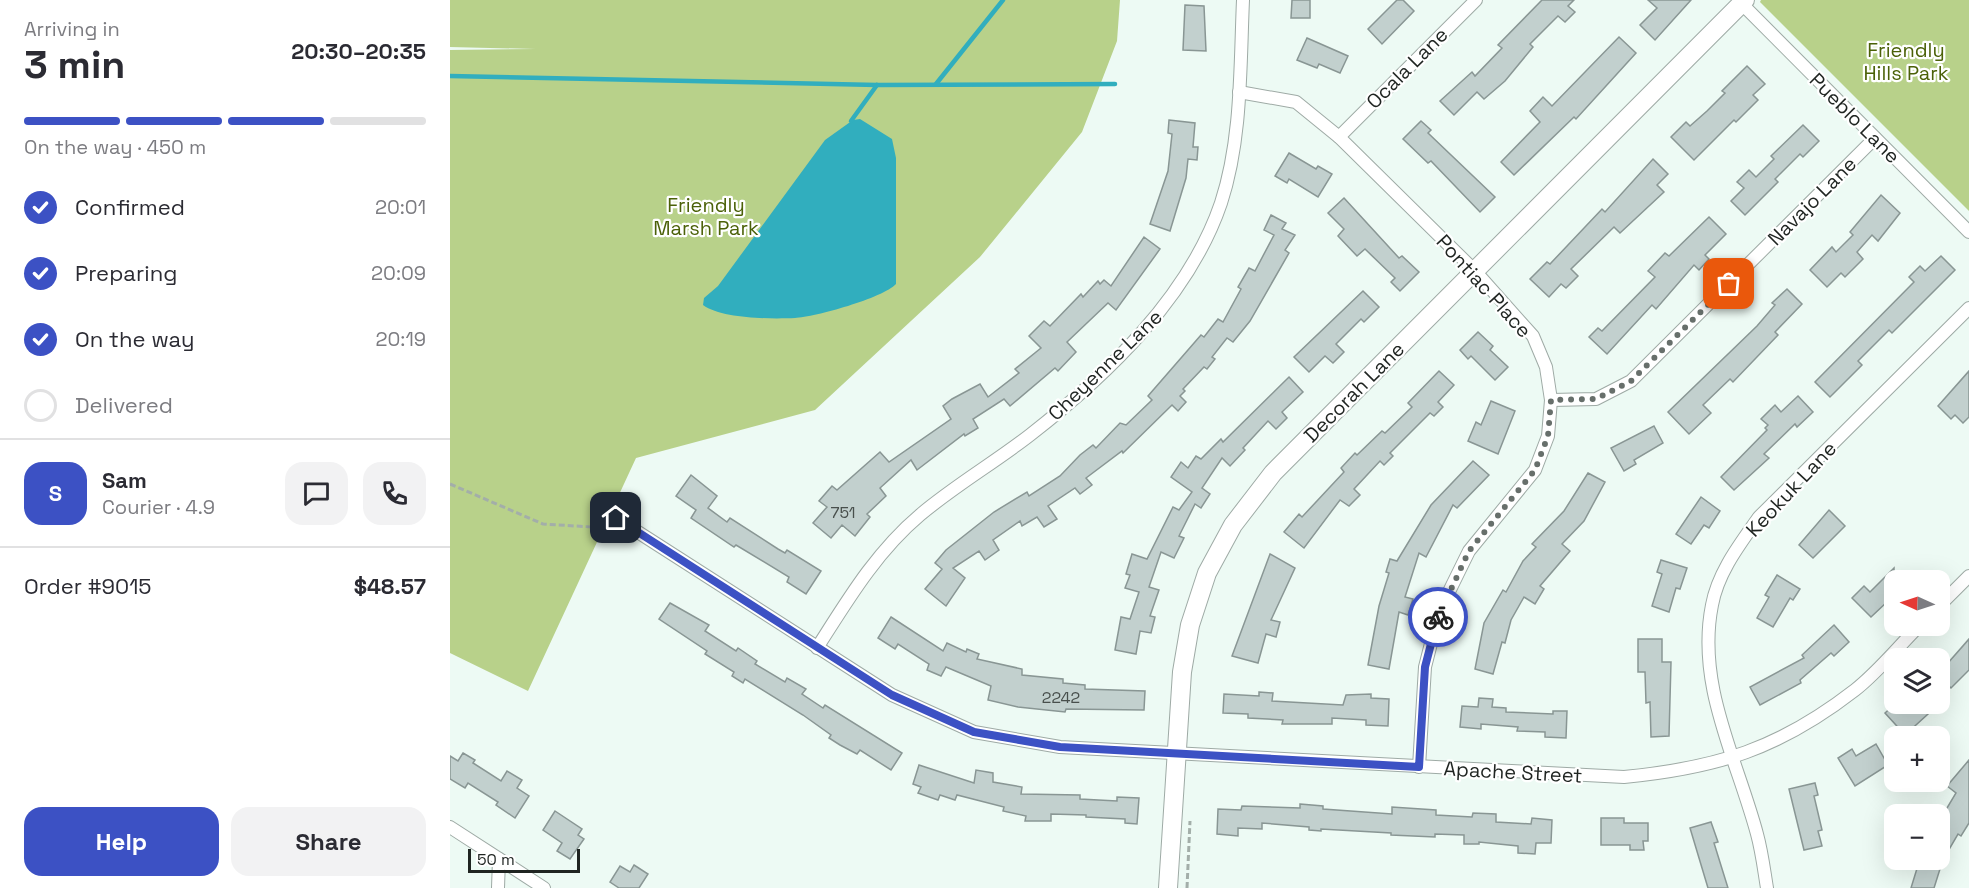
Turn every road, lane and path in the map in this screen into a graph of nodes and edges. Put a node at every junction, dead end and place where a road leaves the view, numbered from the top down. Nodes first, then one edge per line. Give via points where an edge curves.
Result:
1 (1244, 0) edge
2 (1476, 0) edge
3 (1743, 2) edge
4 (1239, 92) junction
5 (1339, 137) junction
6 (1875, 138) junction
7 (1969, 232) edge
8 (1475, 271) junction
9 (1969, 308) edge
10 (1551, 400) junction
11 (450, 484) edge
12 (616, 518) joint
13 (1969, 576) edge
14 (1950, 595) edge
15 (1909, 636) edge
16 (817, 648) junction
17 (1178, 754) junction
18 (1734, 759) junction
19 (1419, 767) junction
20 (1191, 810) dead end
21 (450, 827) edge
22 (499, 859) junction
23 (498, 888) edge
24 (544, 888) edge
25 (1168, 888) edge
26 (1187, 888) edge
27 (1767, 888) edge

1 - 4 street, Cheyenne Lane
2 - 5 street, Ocala Lane
3 - 6 street, Pueblo Lane
3 - 8 street, Decorah Lane
4 - 5 street, Pontiac Place via 1296,102
4 - 16 street, Cheyenne Lane via 1234,150 1221,203 1197,258 1168,304 1081,394 919,515 867,570
5 - 8 street, Pontiac Place
6 - 7 street, Pueblo Lane
6 - 10 street, Navajo Lane via 1631,381 1596,399
8 - 10 street, Pontiac Place via 1533,336 1546,367
8 - 17 street, Decorah Lane via 1273,473 1233,525 1208,573 1190,625 1182,672
9 - 18 street, Keokuk Lane via 1759,517 1730,557 1712,603 1707,653 1713,695
10 - 19 street, Pontiac Place via 1548,436 1535,470 1469,551 1439,612 1425,667
11 - 12 path via 543,524 609,529
12 - 16 street, Apache Street
13 - 14 street
15 - 18 street, Apache Street via 1856,689 1798,729
16 - 17 street, Apache Street via 892,695 974,732 1060,747
17 - 19 street, Apache Street
17 - 25 street, Decorah Lane
18 - 19 street, Apache Street via 1681,772 1624,777
18 - 27 street, Keokuk Lane via 1758,836
20 - 26 path
21 - 22 street
22 - 23 street
22 - 24 street

